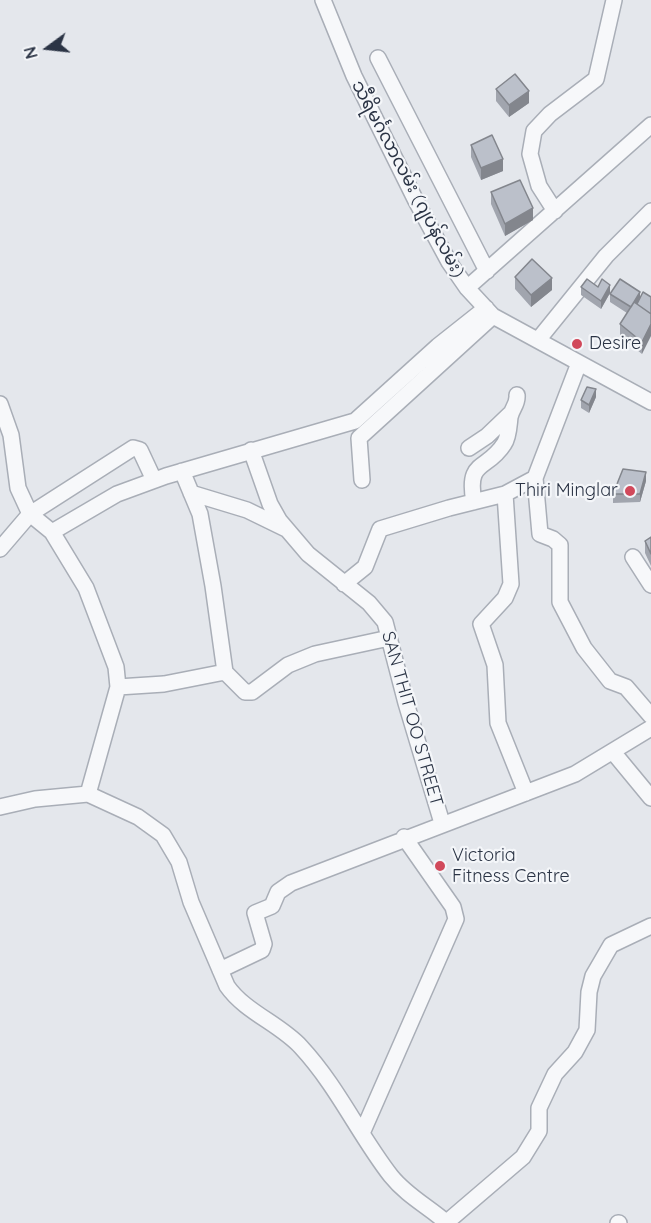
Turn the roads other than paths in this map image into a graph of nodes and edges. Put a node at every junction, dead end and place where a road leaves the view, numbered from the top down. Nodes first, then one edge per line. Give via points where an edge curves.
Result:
1 (322, 0) edge
2 (614, 0) edge
3 (378, 58) dead end
4 (651, 125) edge
5 (555, 211) junction
6 (651, 211) edge
7 (487, 271) junction
8 (467, 288) junction
9 (490, 312) junction
10 (538, 340) junction
11 (579, 363) junction
12 (517, 395) dead end
13 (651, 402) edge
14 (0, 404) edge
15 (510, 414) junction
16 (469, 448) dead end
17 (251, 450) junction
18 (182, 471) junction
19 (535, 478) junction
20 (154, 480) junction
21 (362, 480) dead end
22 (191, 493) junction
23 (505, 494) junction
24 (474, 502) junction
25 (30, 514) junction
26 (288, 530) junction
27 (52, 531) junction
28 (0, 549) edge
29 (633, 557) dead end
30 (344, 584) junction
31 (651, 585) edge
32 (389, 638) junction
33 (225, 672) junction
34 (118, 687) junction
35 (651, 716) edge
36 (651, 728) edge
37 (613, 752) junction
38 (526, 793) junction
39 (88, 794) junction
40 (651, 798) edge
41 (0, 807) edge
42 (442, 823) junction
43 (404, 837) junction
44 (651, 926) edge
45 (219, 970) junction
46 (363, 1131) junction
47 (447, 1223) edge

1 - 8 street, သီရိမင်္ဂလာလမ်း (ဂျပန်လမ်း) via 354,76 416,201
2 - 5 street via 596,79 534,131 530,154 540,186
3 - 7 street
4 - 5 street
5 - 7 street
6 - 10 street via 606,256
7 - 8 street
8 - 9 street, သီရိမင်္ဂလာလမ်း (ဂျပန်လမ်း)
9 - 10 street, သီရိမင်္ဂလာလမ်း (ဂျပန်လမ်း)
9 - 17 street via 438,346 355,421
9 - 21 street via 359,438
10 - 11 street, သီရိမင်္ဂလာလမ်း (ဂျပန်လမ်း)
11 - 13 street, သီရိမင်္ဂလာလမ်း (ဂျပန်လမ်း)
11 - 19 street
12 - 15 street via 518,401
14 - 25 street via 11,435 18,488
15 - 16 street
15 - 24 street via 505,443 477,467 471,484
17 - 18 street
17 - 26 street, SAN THIT OO STREET via 270,504
18 - 20 street
18 - 22 street
19 - 23 street
19 - 35 street via 541,537 554,539 560,545 560,602 598,667 610,681 626,687
20 - 25 street via 140,450 133,448
20 - 27 street via 117,494
22 - 26 street via 247,510
22 - 33 street via 200,514
23 - 24 street
23 - 38 street via 511,584 505,598 482,620 480,628 495,665 498,723
24 - 30 street via 380,529 366,567
25 - 27 street
25 - 28 street
26 - 30 street, SAN THIT OO STREET via 308,554
27 - 34 street via 86,588 116,667
29 - 31 street
30 - 32 street, SAN THIT OO STREET via 369,603 385,622
32 - 33 street via 315,654 288,665 252,692 245,692
32 - 42 street, SAN THIT OO STREET
33 - 34 street via 164,684
34 - 39 street
36 - 37 street
37 - 38 street via 575,774
37 - 40 street
38 - 42 street
39 - 41 street
39 - 45 street via 163,835 178,862
42 - 43 street
43 - 45 street via 291,883 278,892 272,906 255,913 264,944 262,950
43 - 46 street via 453,907 456,920
44 - 47 street via 611,945 593,976 587,1030 575,1052 555,1074 539,1108 539,1131 523,1157
45 - 46 street via 234,996 301,1047
46 - 47 street via 409,1195

